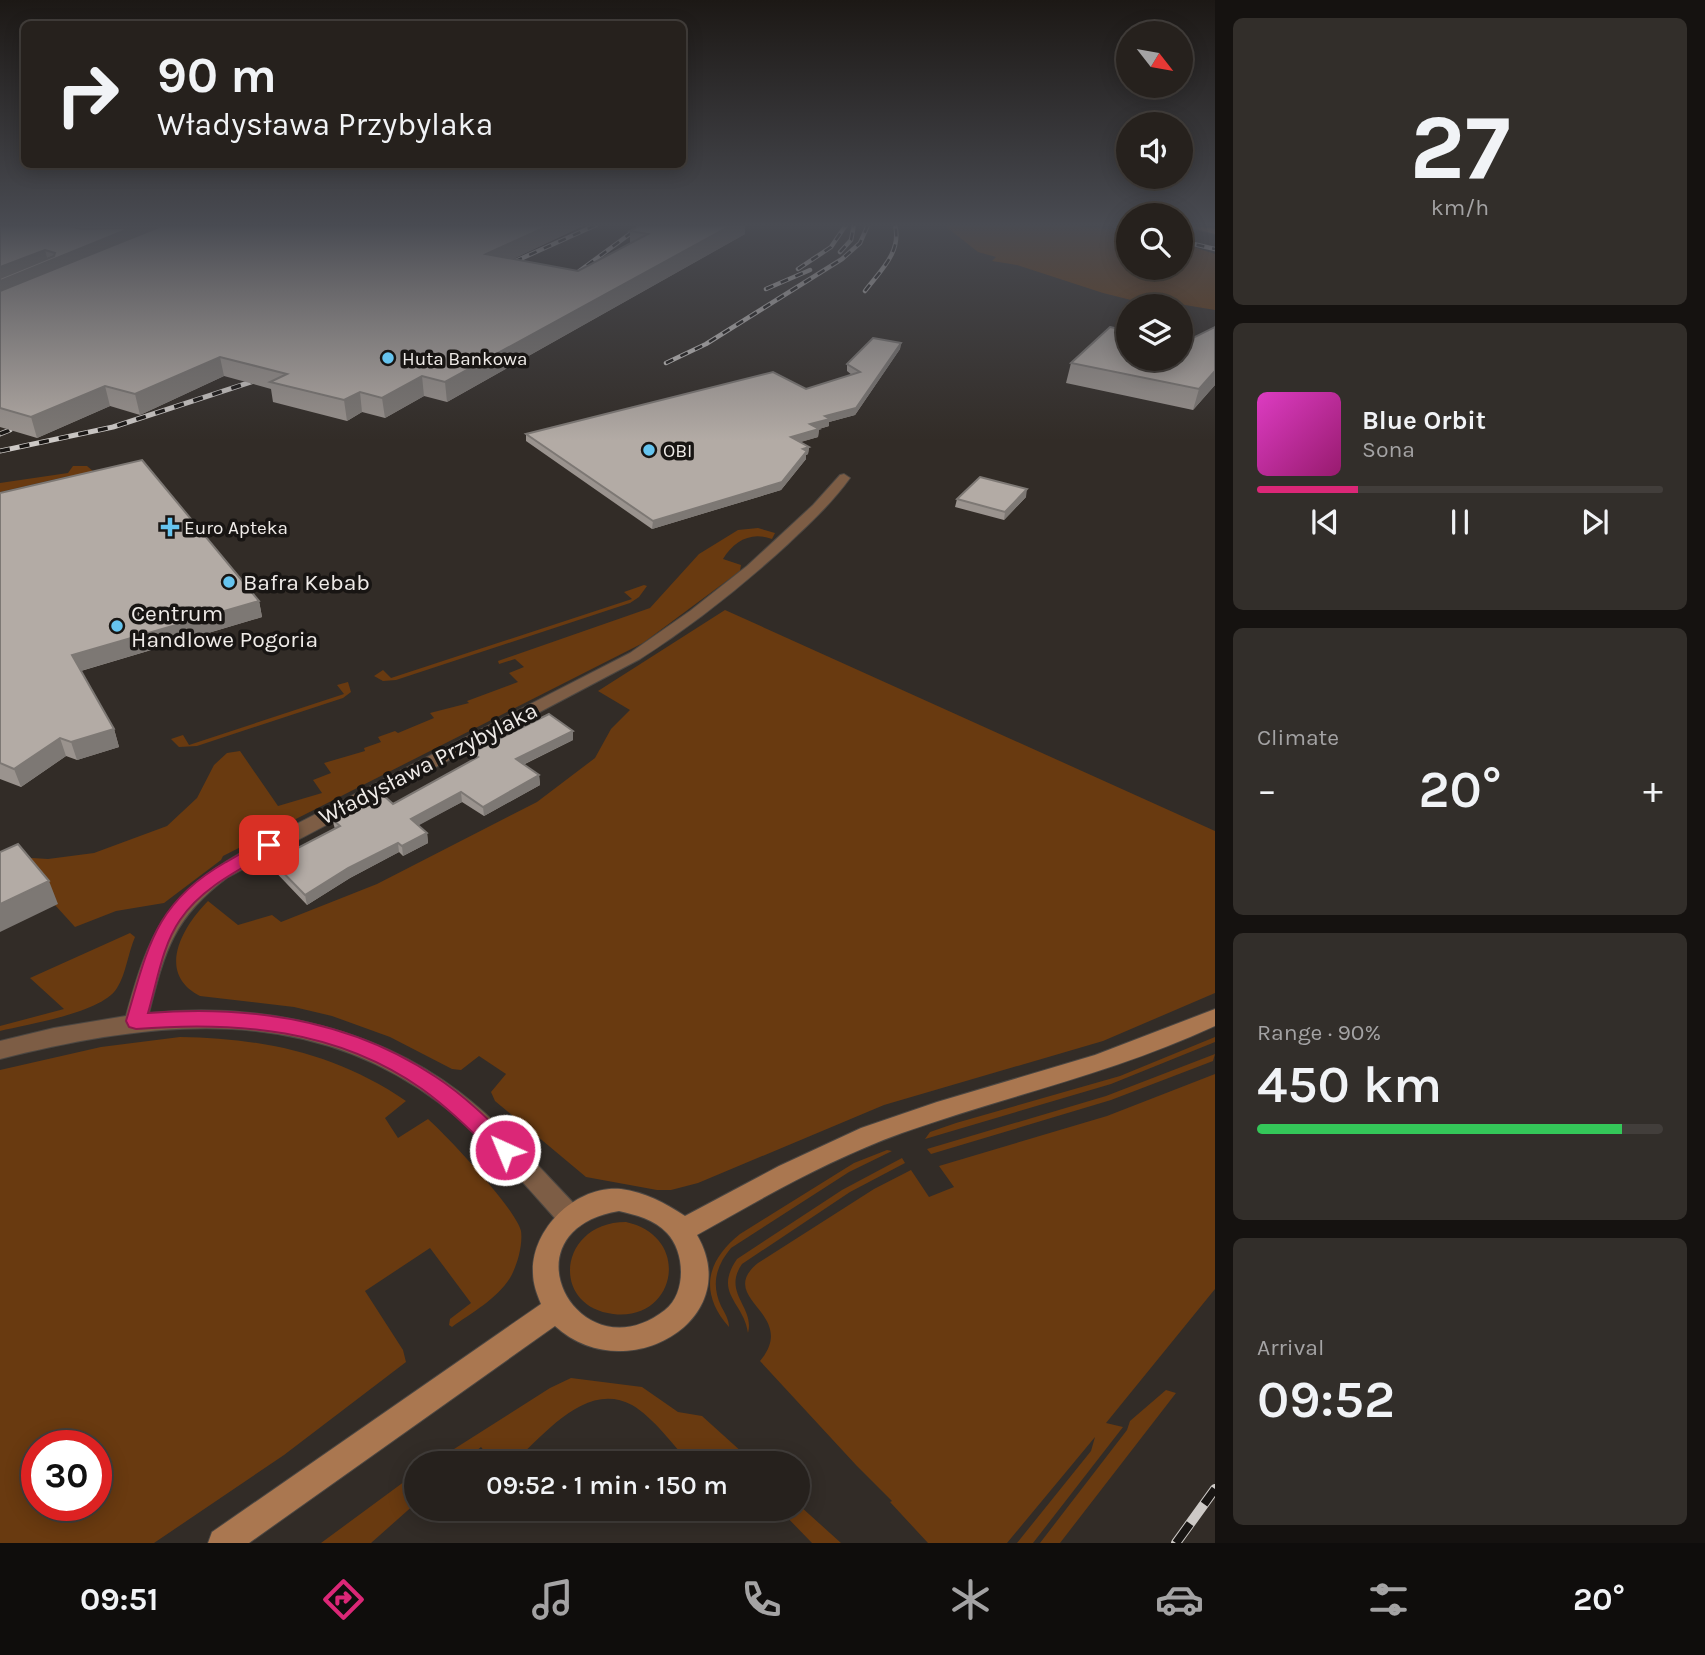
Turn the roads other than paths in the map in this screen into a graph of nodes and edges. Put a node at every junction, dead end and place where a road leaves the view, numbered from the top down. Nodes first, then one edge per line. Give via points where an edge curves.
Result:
1 (844, 478) dead end
2 (1215, 1017) edge
3 (136, 1021) junction
4 (0, 1050) edge
5 (571, 1218) junction
6 (681, 1231) junction
7 (558, 1308) junction
8 (223, 1543) edge

1 - 3 street, Władysława Przybylaka via 727,592 635,656 211,878 168,923
2 - 6 street via 1108,1061 935,1111 870,1135
3 - 4 street
3 - 5 street via 192,1017 256,1020 323,1033 375,1053 429,1082 465,1111
5 - 6 street via 604,1202 634,1202 662,1213
5 - 7 street via 556,1234 545,1261 548,1290
6 - 7 street via 695,1259 695,1283 678,1315 658,1331 632,1339 606,1338 581,1330
7 - 8 street

